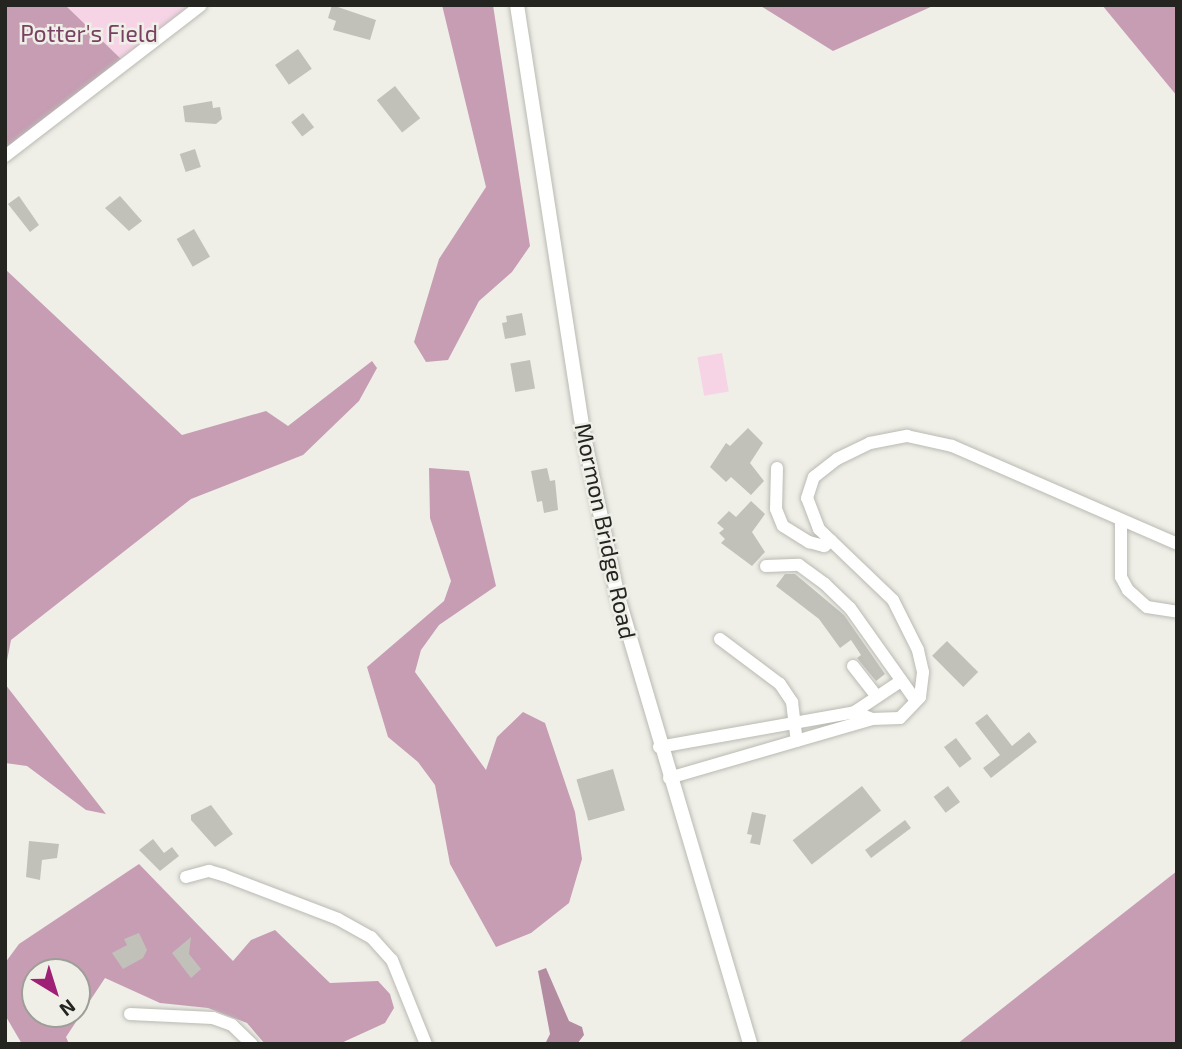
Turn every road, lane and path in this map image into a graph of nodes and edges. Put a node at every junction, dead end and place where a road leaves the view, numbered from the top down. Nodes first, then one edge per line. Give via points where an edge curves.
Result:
1 (201, 5) edge
2 (517, 5) edge
3 (5, 156) edge
4 (777, 468) dead end
5 (1121, 523) junction
6 (831, 541) junction
7 (1177, 544) edge
8 (766, 566) dead end
9 (1177, 612) edge
10 (720, 639) dead end
11 (853, 666) dead end
12 (901, 681) junction
13 (877, 696) junction
14 (916, 701) junction
15 (853, 713) junction
16 (872, 719) junction
17 (796, 723) junction
18 (797, 741) junction
19 (659, 747) junction
20 (669, 778) junction
21 (186, 877) dead end
22 (130, 1014) dead end
23 (251, 1044) edge
24 (426, 1044) edge
25 (750, 1044) edge

1 - 3 street
2 - 19 main road, Mormon Bridge Road via 583,432 617,594
4 - 6 street via 776,509 783,526 809,542 824,546
5 - 6 street via 952,446 906,436 870,443 836,459 814,477 807,498 819,529
5 - 7 street
5 - 9 street via 1121,577 1128,590 1147,607
6 - 14 street via 893,600 918,649 923,673
8 - 12 street via 800,565 825,584 850,608
10 - 17 street via 780,684 792,702
11 - 13 street
12 - 13 street
12 - 14 street
13 - 15 street
14 - 16 street via 900,718
15 - 16 street
15 - 17 street
16 - 18 street
17 - 18 street
17 - 19 street
18 - 20 street
19 - 20 main road, Mormon Bridge Road
20 - 25 main road, Mormon Bridge Road
21 - 24 street via 209,871 371,937 392,960
22 - 23 street via 213,1018 232,1025

